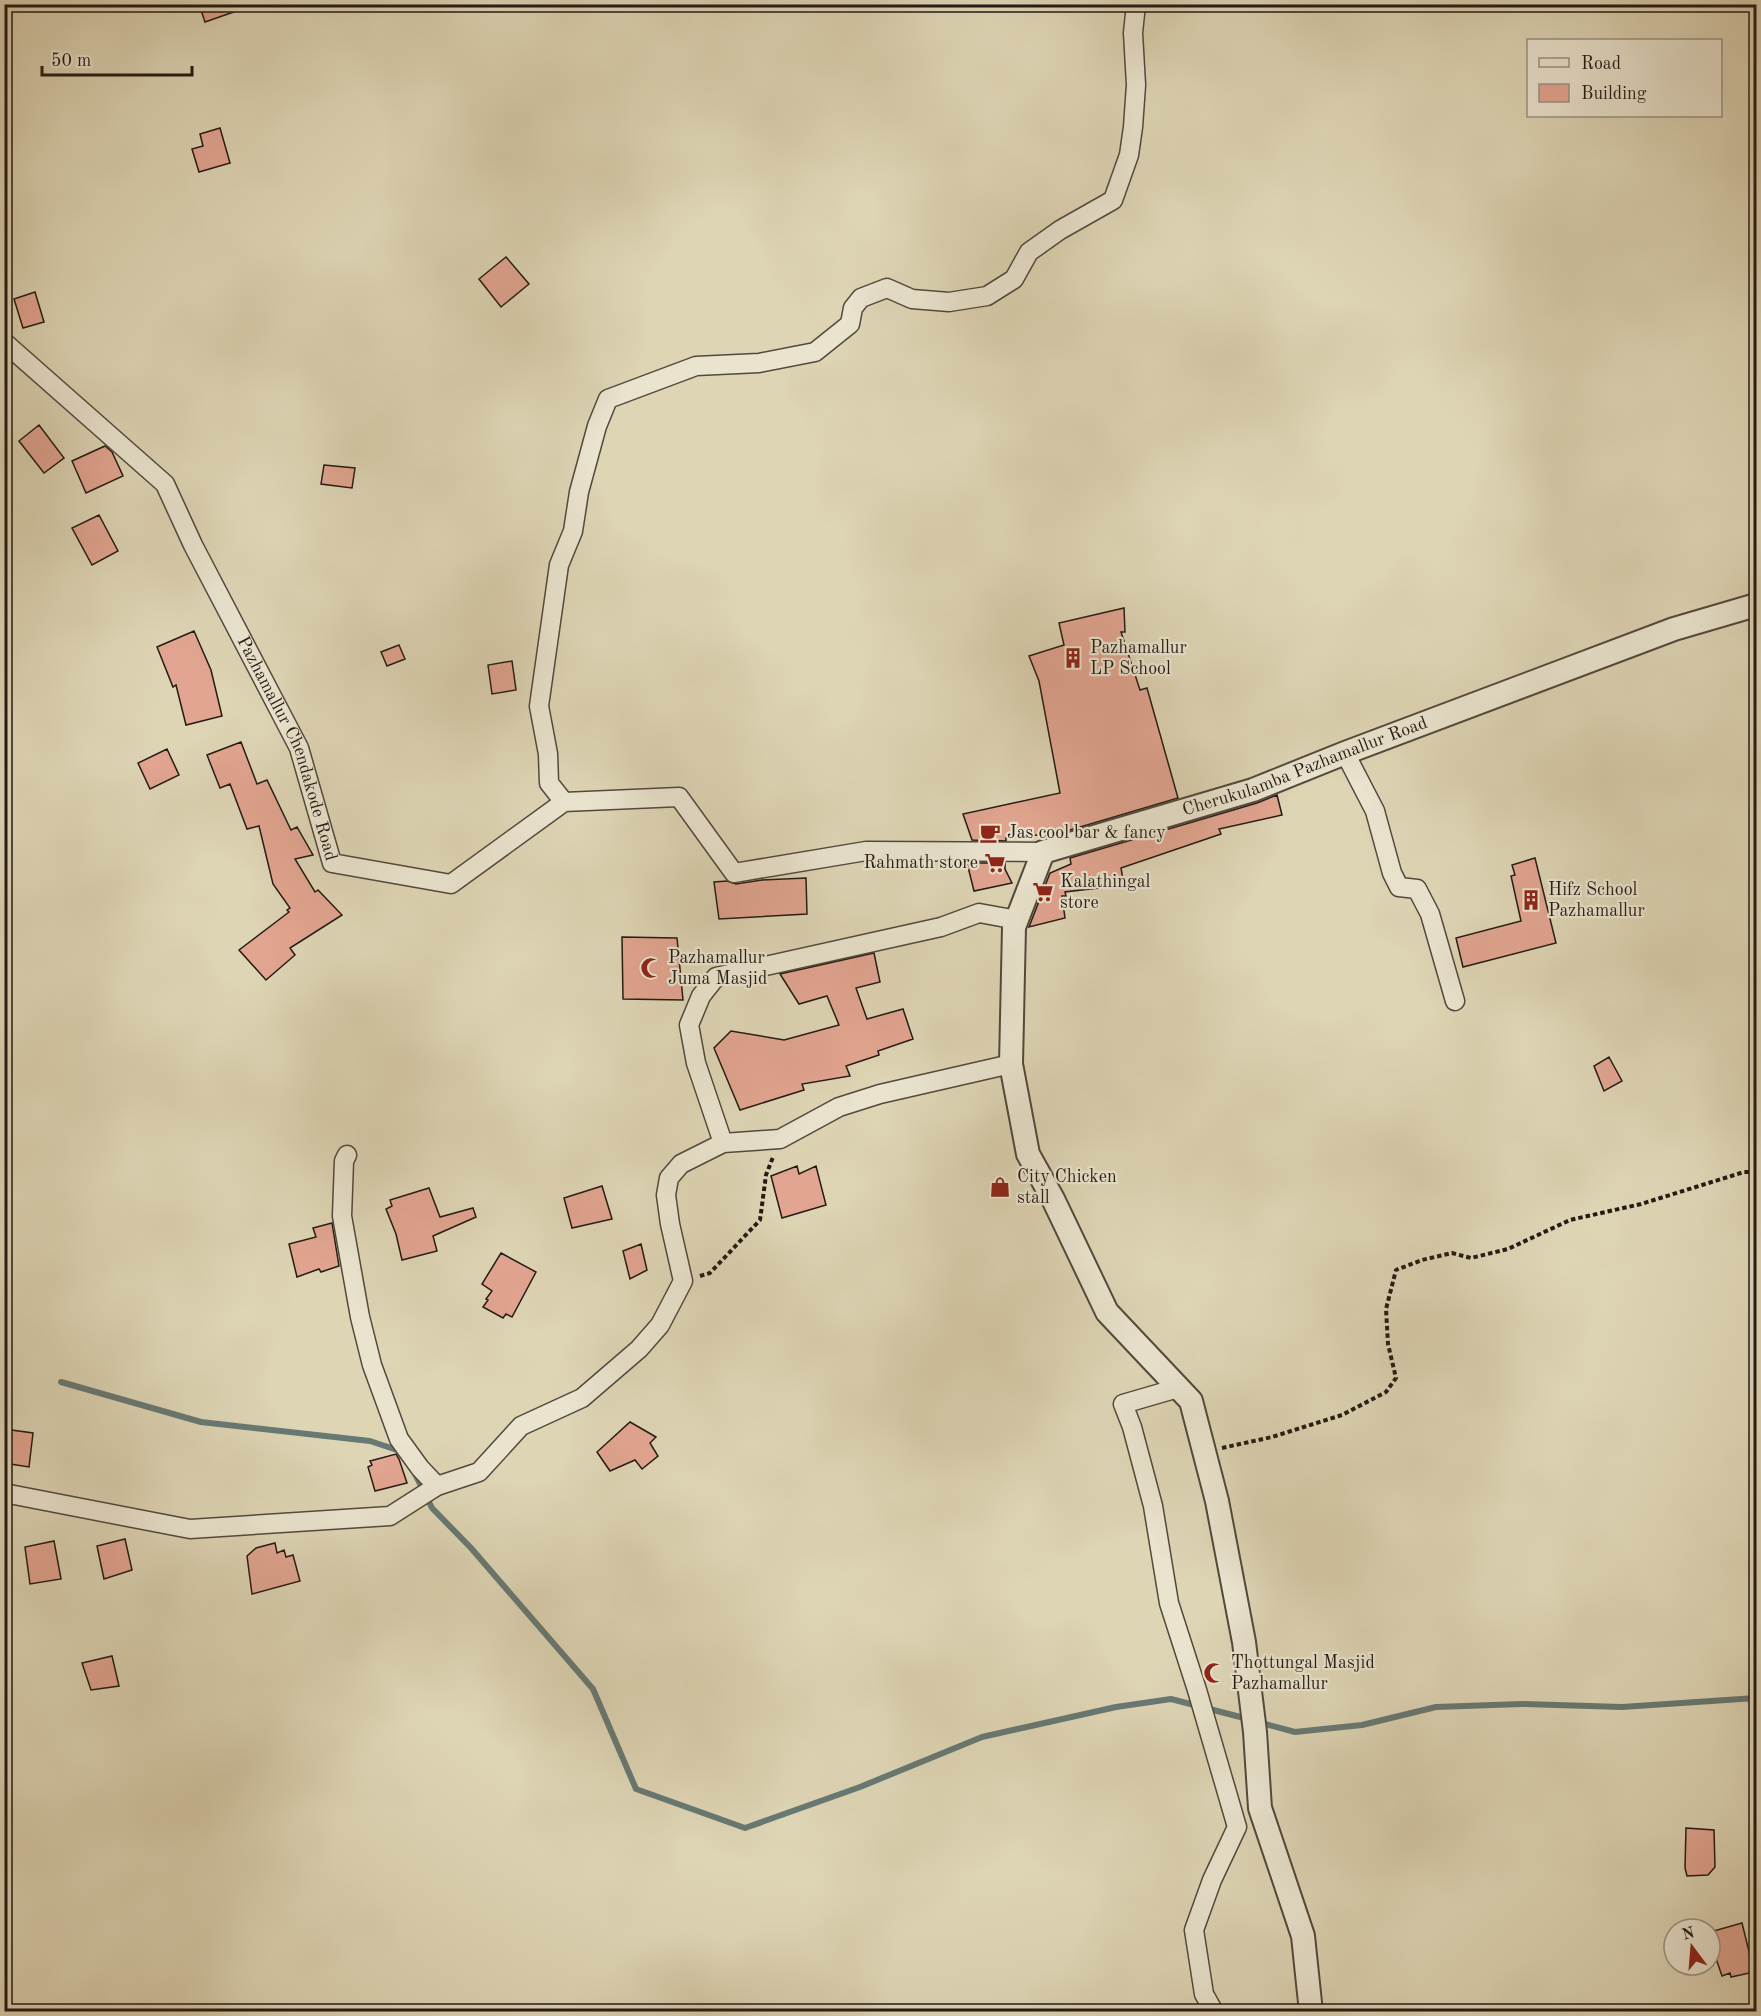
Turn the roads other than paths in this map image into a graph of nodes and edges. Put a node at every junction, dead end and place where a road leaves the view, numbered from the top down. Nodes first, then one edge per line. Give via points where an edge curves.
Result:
1 (1136, 4) edge
2 (4, 342) edge
3 (1756, 605) edge
4 (1345, 753) junction
5 (564, 802) junction
6 (1043, 852) junction
7 (1017, 920) junction
8 (1455, 1001) dead end
9 (1011, 1064) junction
10 (723, 1143) junction
11 (347, 1155) dead end
12 (1178, 1388) junction
13 (436, 1487) junction
14 (4, 1493) edge
15 (1214, 2012) edge
16 (1311, 2012) edge

1 - 5 street via 1133,127 1129,155 1113,200 1029,252 1014,279 987,296 949,302 912,299 887,288 861,298 850,324 815,352 759,363 696,366 608,399 579,492 573,531 559,565 539,706 549,783
2 - 5 street, Pazhamallur Chendakode Road via 165,484 299,748 332,863 451,884
3 - 4 street, Cherukulamba Pazhamallur Road via 1674,629
4 - 6 street, Cherukulamba Pazhamallur Road via 1253,790
4 - 8 street via 1375,811 1399,887 1418,890 1430,914
5 - 6 street via 679,797 734,873 866,851
6 - 7 street
7 - 9 street
7 - 10 street via 979,913 941,927 716,977 701,996 689,1025 696,1063
9 - 10 street via 839,1107 780,1140
9 - 12 street via 1028,1154 1107,1312
10 - 13 street via 681,1164 669,1178 666,1195 683,1281 660,1325 639,1349 582,1398 522,1426 478,1472
11 - 13 street via 342,1216 372,1365 399,1439
12 - 15 street via 1123,1404 1153,1506 1169,1603 1237,1827 1194,1930 1204,1994
12 - 16 street via 1191,1401 1217,1500 1244,1642 1260,1808 1303,1936
13 - 14 street via 390,1516 190,1529

